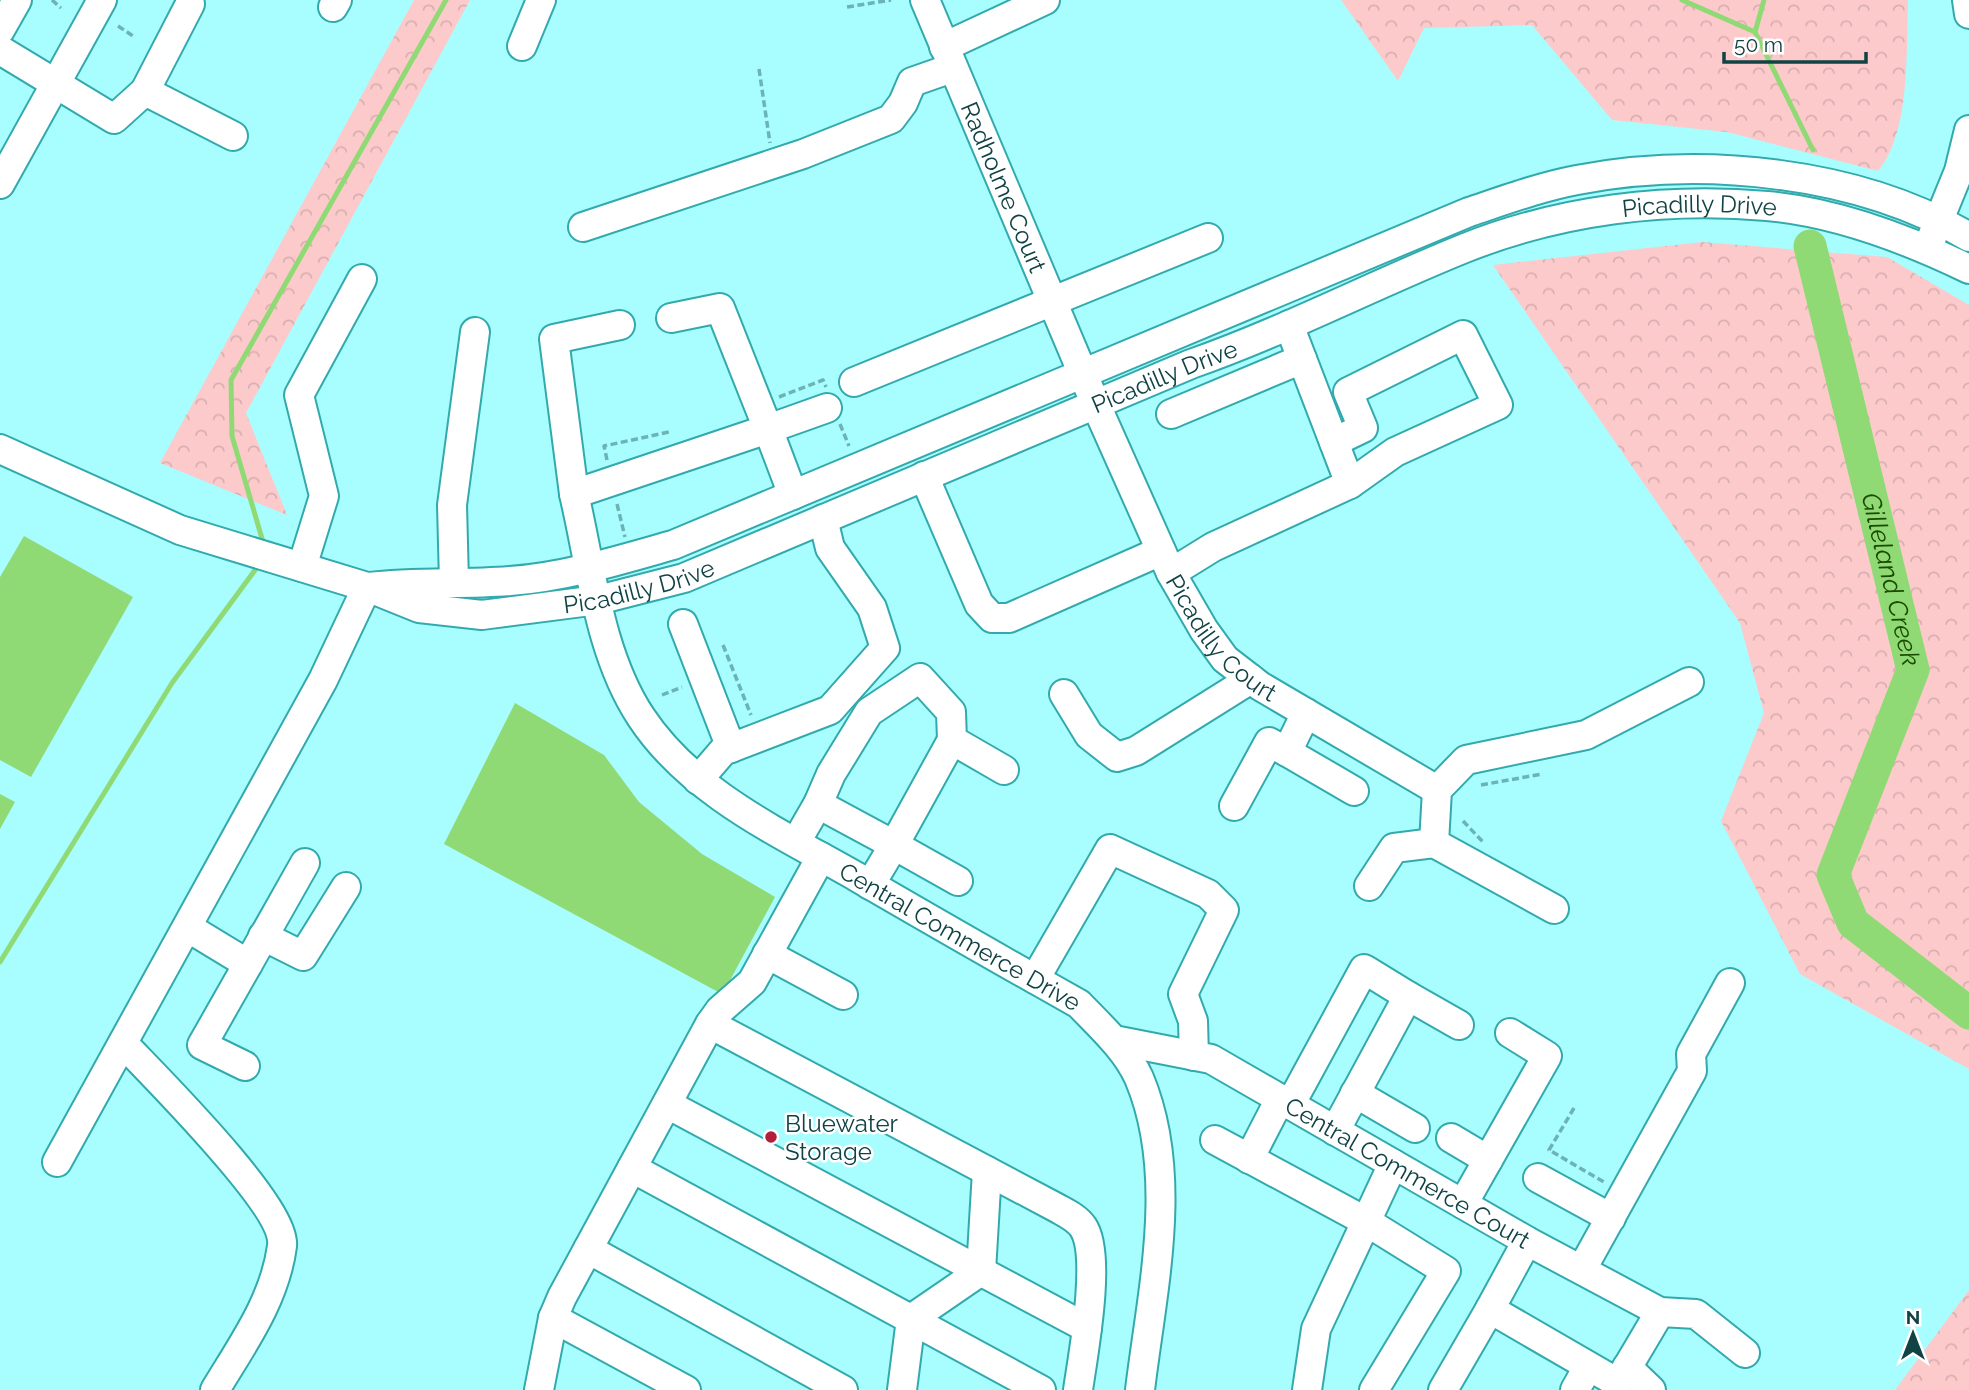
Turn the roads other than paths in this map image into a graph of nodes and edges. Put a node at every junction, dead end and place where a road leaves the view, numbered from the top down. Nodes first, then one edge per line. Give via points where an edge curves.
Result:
1 (17, 0) edge
2 (102, 0) edge
3 (541, 0) edge
4 (925, 0) edge
5 (1045, 0) edge
6 (1967, 0) edge
7 (190, 4) dead end
8 (1969, 14) edge
9 (1, 33) edge
10 (522, 46) dead end
11 (948, 58) junction
12 (57, 84) junction
13 (145, 91) junction
14 (1969, 130) edge
15 (233, 136) dead end
16 (0, 184) edge
17 (1939, 219) junction
18 (583, 227) dead end
19 (1969, 237) edge
20 (1208, 238) dead end
21 (1927, 249) junction
22 (1969, 269) edge
23 (362, 279) dead end
24 (1051, 300) junction
25 (671, 318) dead end
26 (620, 325) dead end
27 (1289, 325) junction
28 (475, 332) dead end
29 (1302, 359) junction
30 (1083, 376) junction
31 (854, 382) dead end
32 (1096, 405) junction
33 (827, 408) dead end
34 (1171, 414) dead end
35 (768, 429) junction
36 (1334, 442) junction
37 (0, 449) edge
38 (924, 477) junction
39 (1350, 484) junction
40 (574, 494) junction
41 (793, 495) junction
42 (823, 519) junction
43 (1166, 562) junction
44 (302, 567) junction
45 (591, 568) junction
46 (454, 582) junction
47 (366, 587) junction
48 (598, 600) junction
49 (683, 624) dead end
50 (1251, 679) junction
51 (1689, 682) dead end
52 (1064, 694) dead end
53 (1306, 713) junction
54 (952, 740) junction
55 (731, 748) junction
56 (1287, 752) junction
57 (1004, 770) dead end
58 (698, 780) junction
59 (1437, 790) junction
60 (1354, 791) dead end
61 (818, 804) junction
62 (1234, 806) dead end
63 (796, 842) junction
64 (1434, 843) junction
65 (894, 845) junction
66 (821, 857) junction
67 (305, 863) dead end
68 (958, 881) dead end
69 (870, 885) junction
70 (1370, 886) dead end
71 (346, 887) dead end
72 (1554, 909) dead end
73 (187, 927) junction
74 (263, 936) junction
75 (767, 954) junction
76 (248, 964) junction
77 (1035, 979) junction
78 (1730, 982) dead end
79 (843, 995) dead end
80 (1408, 996) junction
81 (710, 1024) junction
82 (1460, 1025) dead end
83 (1510, 1033) dead end
84 (1114, 1040) junction
85 (123, 1043) junction
86 (1194, 1056) junction
87 (245, 1066) dead end
88 (1355, 1093) junction
89 (1285, 1102) junction
90 (667, 1104) junction
91 (1415, 1128) dead end
92 (1335, 1131) junction
93 (1451, 1138) dead end
94 (1215, 1140) dead end
95 (1249, 1159) junction
96 (1488, 1160) junction
97 (57, 1162) dead end
98 (1393, 1164) junction
99 (632, 1168) junction
100 (987, 1171) junction
101 (1538, 1178) dead end
102 (1463, 1204) junction
103 (1618, 1206) junction
104 (1367, 1222) junction
105 (1527, 1241) junction
106 (588, 1249) junction
107 (1583, 1269) junction
108 (981, 1271) junction
109 (1490, 1309) junction
110 (1660, 1312) junction
111 (554, 1318) junction
112 (911, 1319) junction
113 (1087, 1328) junction
114 (1745, 1353) dead end
115 (1628, 1367) junction
116 (1582, 1378) edge
117 (215, 1390) edge
118 (539, 1390) edge
119 (686, 1390) edge
120 (843, 1390) edge
121 (902, 1390) edge
122 (1041, 1390) edge
123 (1078, 1390) edge
124 (1140, 1390) edge
125 (1307, 1390) edge
126 (1374, 1390) edge
127 (1443, 1390) edge
128 (1651, 1390) edge

1 - 9 street
2 - 12 street
3 - 10 street
4 - 11 street, Radholme Court
5 - 11 street
6 - 8 street
7 - 13 street
9 - 12 street
11 - 18 street via 912,82 891,119 803,154
11 - 24 street, Radholme Court
12 - 13 street via 114,119
12 - 16 street
13 - 15 street
14 - 17 street via 1959,171
17 - 19 street, Picadilly Drive
17 - 21 street
17 - 30 street, Picadilly Drive via 1880,198 1758,172 1705,169 1576,180 1469,212
20 - 24 street
21 - 22 street, Picadilly Drive
21 - 27 street, Picadilly Drive via 1847,222 1769,206 1606,209 1467,247
23 - 44 street via 299,395 324,496
24 - 30 street, Radholme Court
24 - 31 street
25 - 35 street via 720,308
26 - 40 street, Central Commerce Drive via 554,339
27 - 29 street
27 - 32 street, Picadilly Drive
28 - 46 street via 452,505
29 - 34 street
29 - 36 street
30 - 32 street, Radholme Court
30 - 41 street, Picadilly Drive
32 - 38 street, Picadilly Drive
32 - 43 street, Picadilly Court
33 - 35 street
35 - 40 street
35 - 41 street
36 - 39 street
36 - 39 street via 1363,428 1348,392 1463,335 1498,405 1395,452
37 - 44 street, Picadilly Drive via 180,530
38 - 42 street, Picadilly Drive
38 - 43 street via 979,604 992,618 1009,618
39 - 43 street via 1213,547
40 - 45 street, Central Commerce Drive
41 - 45 street, Picadilly Drive via 673,545
42 - 48 street, Picadilly Drive via 684,578
42 - 55 street via 830,548 872,608 885,648 830,710
43 - 50 street, Picadilly Court via 1225,659
44 - 47 street, Picadilly Drive
45 - 46 street, Picadilly Drive via 511,581
45 - 48 street, Central Commerce Drive
46 - 47 street, Picadilly Drive
47 - 48 street, Picadilly Drive via 419,608 482,615
47 - 73 street via 323,680
48 - 58 street, Central Commerce Drive via 618,670 640,717
49 - 55 street
50 - 52 street via 1136,751 1117,757 1089,736
50 - 53 street, Picadilly Court
51 - 59 street via 1586,734 1466,760
53 - 56 street
53 - 59 street, Picadilly Court
54 - 57 street
54 - 61 street via 951,712 920,678 869,712
54 - 65 street
55 - 58 street
56 - 60 street
56 - 62 street via 1269,742
58 - 63 street, Central Commerce Drive
59 - 64 street
61 - 63 street
61 - 65 street
63 - 66 street, Central Commerce Drive
64 - 70 street via 1394,848
64 - 72 street
65 - 68 street
65 - 69 street
66 - 69 street, Central Commerce Drive
66 - 75 street
67 - 74 street
69 - 77 street, Central Commerce Drive
71 - 74 street via 303,956
73 - 76 street
73 - 85 street
74 - 76 street
75 - 79 street
75 - 81 street via 747,988
76 - 87 street via 202,1045
77 - 84 street, Central Commerce Drive via 1079,1004
77 - 86 street via 1111,849 1208,894 1224,910 1183,994 1193,1021
78 - 103 street via 1691,1054 1692,1071
80 - 82 street
80 - 88 street
80 - 89 street via 1364,969
81 - 90 street
81 - 100 street
83 - 96 street via 1547,1056
84 - 86 street, Central Commerce Court
84 - 124 street, Central Commerce Drive via 1138,1078 1157,1146 1160,1232
85 - 97 street
85 - 117 street via 207,1131 272,1213 283,1243 267,1302
86 - 89 street, Central Commerce Court via 1211,1059
88 - 91 street
88 - 92 street
89 - 92 street, Central Commerce Court
89 - 95 street
90 - 99 street
90 - 108 street
92 - 98 street, Central Commerce Court
93 - 96 street
94 - 95 street
95 - 104 street
96 - 102 street
98 - 102 street, Central Commerce Court
98 - 104 street
99 - 106 street
99 - 112 street
100 - 108 street
100 - 113 street via 1082,1225 1090,1248
101 - 103 street
102 - 105 street, Central Commerce Court
103 - 107 street
104 - 125 street via 1316,1329
104 - 126 street via 1446,1271
105 - 107 street, Central Commerce Court
105 - 109 street
106 - 111 street
106 - 120 street
107 - 110 street, Central Commerce Court
108 - 112 street
108 - 113 street
109 - 116 street
109 - 127 street
110 - 114 street, Central Commerce Court via 1696,1314
110 - 115 street
111 - 118 street
111 - 119 street
112 - 121 street
112 - 122 street
113 - 123 street
115 - 116 street via 1618,1384
115 - 128 street

